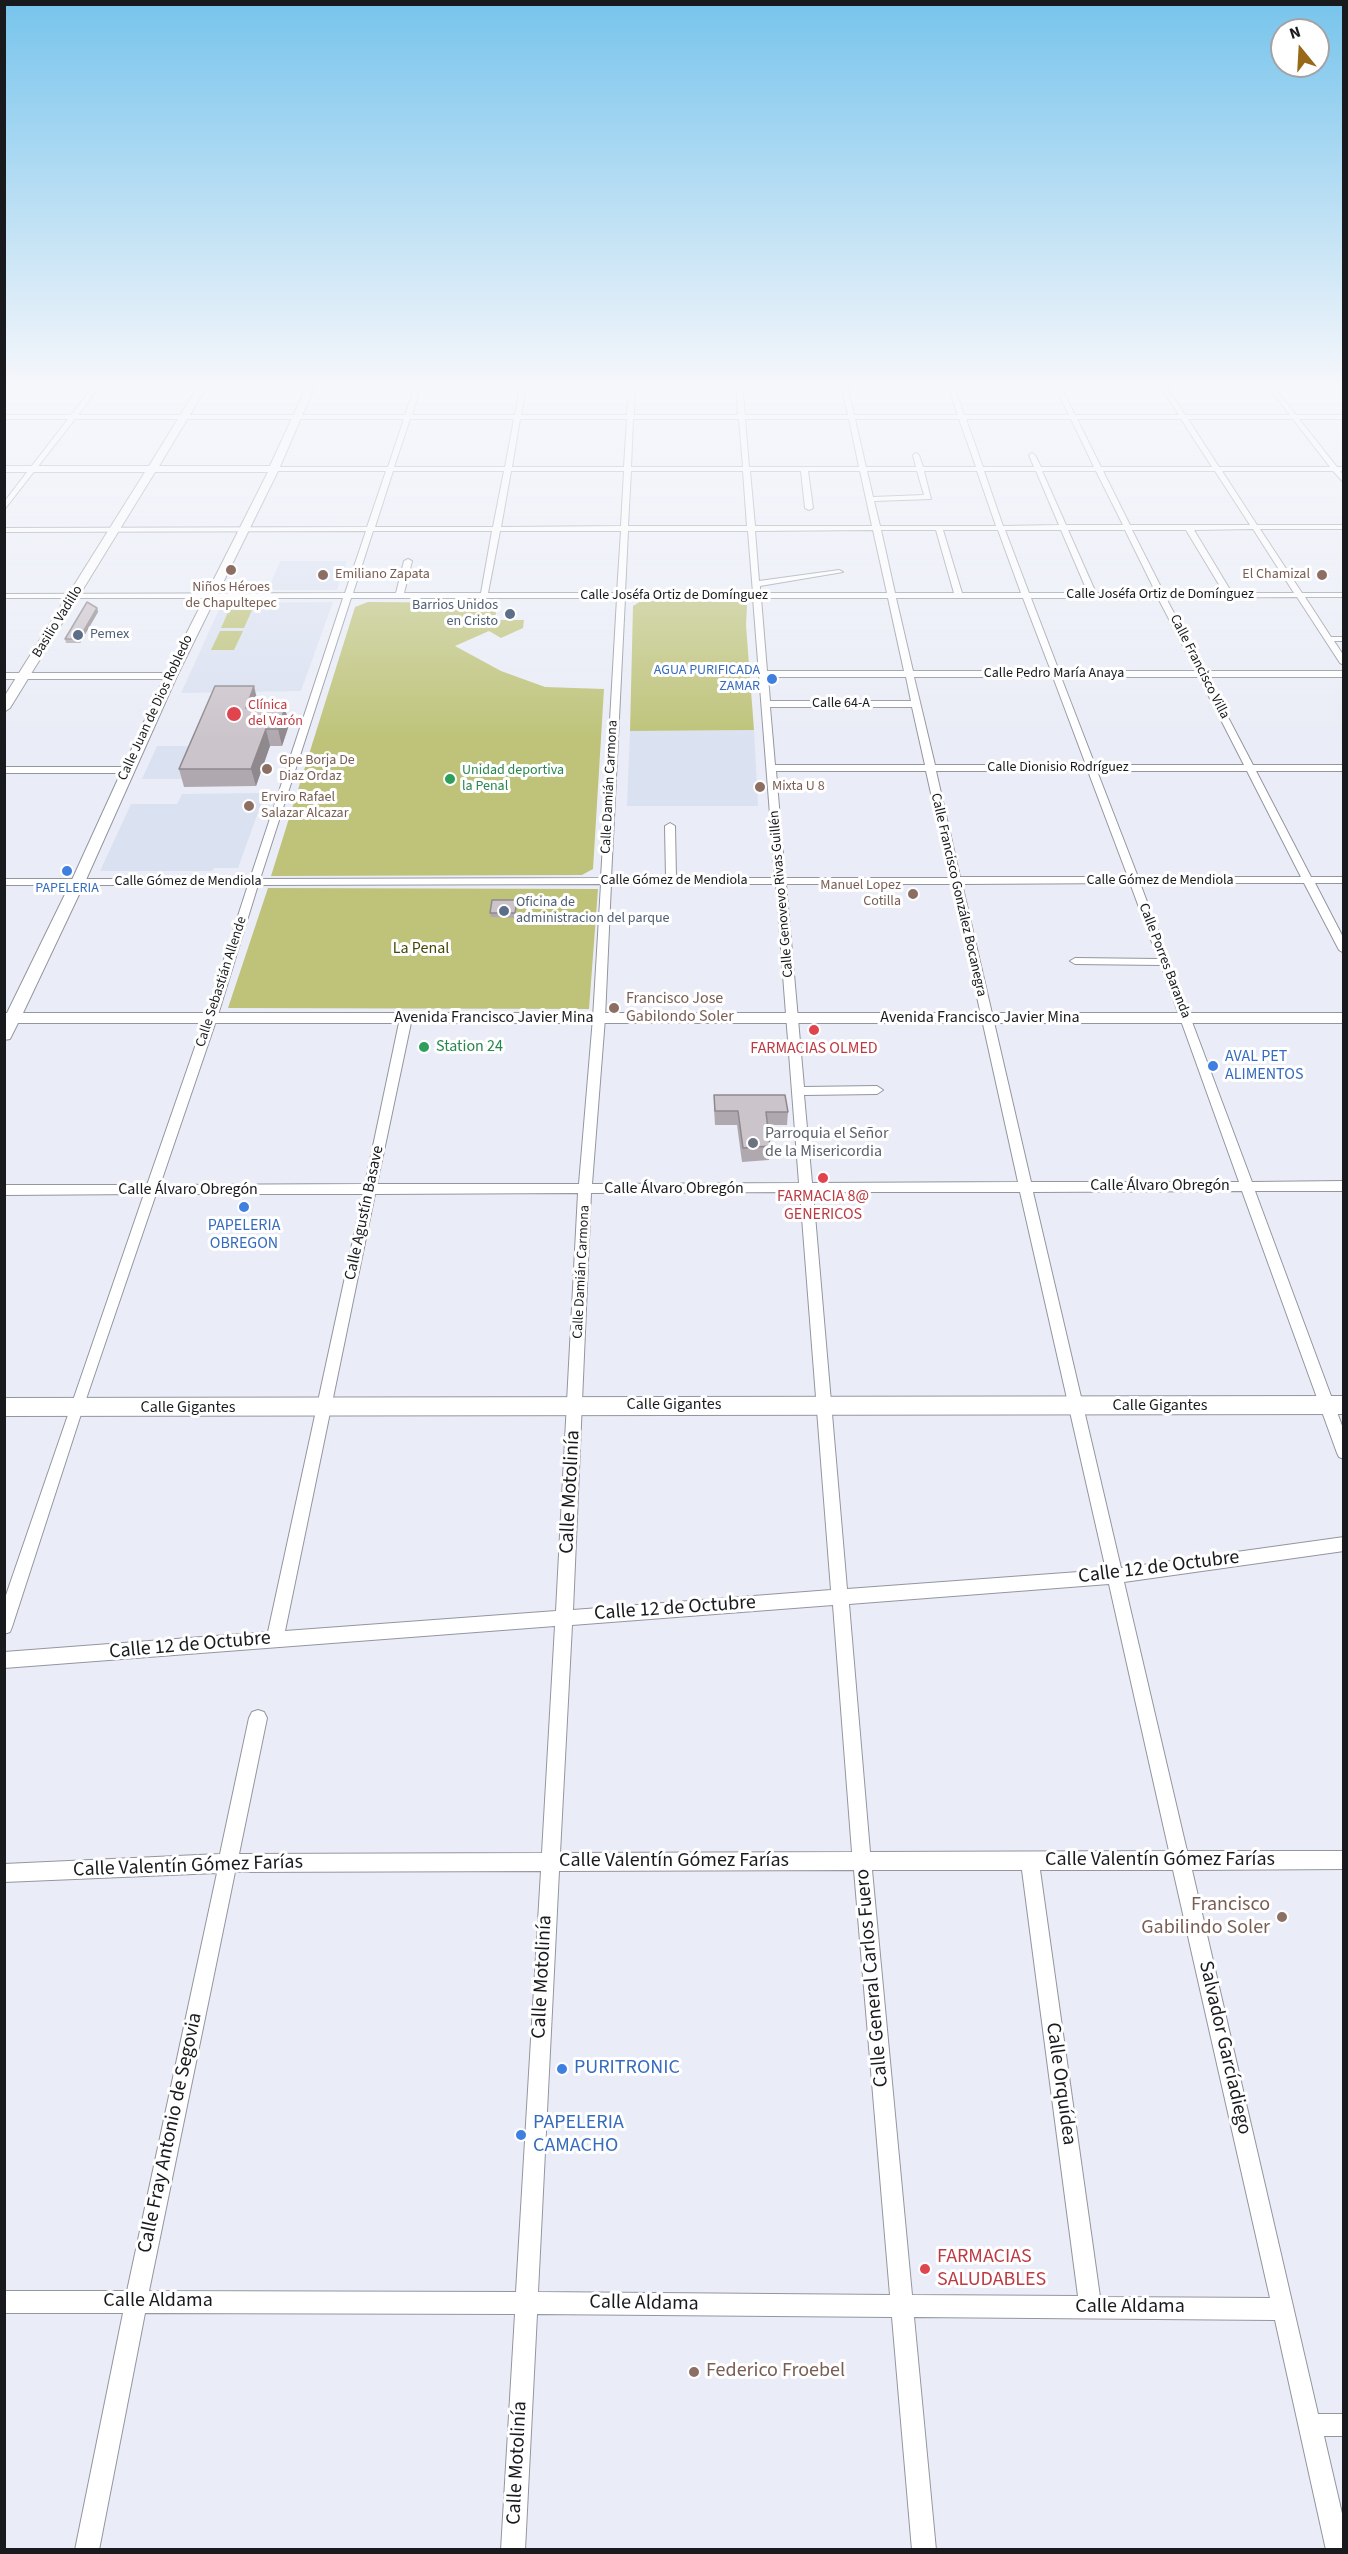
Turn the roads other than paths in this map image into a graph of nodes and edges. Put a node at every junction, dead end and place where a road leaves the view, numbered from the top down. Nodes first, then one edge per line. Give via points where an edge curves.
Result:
1 (132, 502) edge
2 (256, 502) edge
3 (378, 502) edge
4 (503, 502) edge
5 (624, 502) edge
6 (747, 502) edge
7 (809, 502) edge
8 (871, 502) edge
9 (992, 502) edge
10 (1052, 502) edge
11 (1115, 502) edge
12 (1238, 502) edge
13 (810, 508) dead end
14 (1255, 527) junction
15 (1344, 527) edge
16 (623, 528) junction
17 (1189, 528) junction
18 (369, 529) junction
19 (498, 529) junction
20 (750, 529) junction
21 (876, 529) junction
22 (939, 529) junction
23 (1001, 529) junction
24 (1064, 529) junction
25 (1128, 529) junction
26 (4, 530) edge
27 (115, 530) junction
28 (242, 530) junction
29 (408, 561) dead end
30 (839, 572) dead end
31 (755, 584) junction
32 (891, 595) junction
33 (1161, 595) junction
34 (1229, 595) junction
35 (1299, 595) junction
36 (1344, 595) edge
37 (4, 596) edge
38 (74, 596) junction
39 (210, 596) junction
40 (347, 596) junction
41 (399, 596) junction
42 (484, 596) junction
43 (756, 596) junction
44 (958, 596) junction
45 (1027, 596) junction
46 (1093, 596) junction
47 (621, 597) junction
48 (1328, 639) junction
49 (1344, 639) edge
50 (1344, 663) edge
51 (764, 674) junction
52 (909, 674) junction
53 (1056, 674) junction
54 (1202, 674) junction
55 (1344, 674) edge
56 (4, 676) edge
57 (24, 676) junction
58 (171, 676) junction
59 (767, 704) junction
60 (915, 704) junction
61 (4, 708) edge
62 (772, 768) junction
63 (929, 768) junction
64 (1092, 768) junction
65 (1251, 768) junction
66 (1344, 768) edge
67 (4, 770) edge
68 (126, 770) junction
69 (670, 826) dead end
70 (1308, 880) junction
71 (1344, 880) edge
72 (605, 881) junction
73 (671, 881) junction
74 (781, 881) junction
75 (955, 881) junction
76 (1133, 881) junction
77 (4, 882) edge
78 (78, 882) junction
79 (254, 882) junction
80 (1344, 950) edge
81 (1075, 961) dead end
82 (1164, 962) junction
83 (9, 1018) edge
84 (211, 1018) junction
85 (406, 1018) junction
86 (599, 1018) junction
87 (792, 1018) junction
88 (986, 1018) junction
89 (1186, 1018) junction
90 (1344, 1018) edge
91 (4, 1035) edge
92 (877, 1090) dead end
93 (799, 1091) junction
94 (1025, 1186) junction
95 (1247, 1186) junction
96 (1344, 1186) edge
97 (371, 1189) junction
98 (585, 1189) junction
99 (807, 1189) junction
100 (4, 1190) edge
101 (152, 1190) junction
102 (825, 1405) junction
103 (1335, 1405) edge
104 (576, 1406) junction
105 (4, 1407) edge
106 (322, 1407) junction
107 (1075, 1407) junction
108 (76, 1408) junction
109 (1344, 1453) edge
110 (1344, 1544) edge
111 (1116, 1576) junction
112 (840, 1596) junction
113 (564, 1617) junction
114 (4, 1627) edge
115 (275, 1639) junction
116 (4, 1660) edge
117 (258, 1718) dead end
118 (1344, 1860) edge
119 (1030, 1861) junction
120 (1181, 1861) junction
121 (549, 1862) junction
122 (862, 1862) junction
123 (227, 1863) junction
124 (4, 1873) edge
125 (4, 2302) edge
126 (136, 2302) junction
127 (526, 2303) junction
128 (904, 2307) junction
129 (1091, 2308) junction
130 (1283, 2308) junction
131 (1310, 2425) junction
132 (1344, 2425) edge
133 (87, 2550) edge
134 (513, 2550) edge
135 (924, 2550) edge
136 (1338, 2550) edge

1 - 27 street, Basilio Vadillo
2 - 28 street, Calle Juan de Dios Robledo
3 - 18 street, Calle Sebastián Allende
4 - 19 street
5 - 16 street, Calle Damián Carmona
6 - 20 street, Calle Genovevo Rivas Guillén
7 - 13 street
8 - 21 street, Calle Francisco González Bocanegra
9 - 23 street, Calle Porres Baranda
10 - 24 street
11 - 25 street, Calle Francisco Villa
12 - 14 street
14 - 15 street
14 - 17 street
14 - 35 street
16 - 19 street
16 - 20 street
16 - 47 street, Calle Damián Carmona
17 - 25 street
17 - 34 street
18 - 19 street
18 - 28 street
18 - 40 street, Calle Sebastián Allende
19 - 42 street
20 - 21 street
20 - 31 street, Calle Genovevo Rivas Guillén
21 - 22 street
21 - 32 street, Calle Francisco González Bocanegra
22 - 23 street
22 - 44 street
23 - 24 street
23 - 45 street, Calle Porres Baranda
24 - 25 street
24 - 46 street
25 - 33 street, Calle Francisco Villa
26 - 27 street
27 - 28 street
27 - 38 street, Basilio Vadillo
28 - 39 street, Calle Juan de Dios Robledo
29 - 41 street
30 - 31 street
31 - 43 street, Calle Genovevo Rivas Guillén
32 - 43 street, Calle Joséfa Ortiz de Domínguez
32 - 44 street, Calle Joséfa Ortiz de Domínguez
32 - 52 street, Calle Francisco González Bocanegra
33 - 34 street, Calle Joséfa Ortiz de Domínguez
33 - 46 street, Calle Joséfa Ortiz de Domínguez
33 - 54 street, Calle Francisco Villa
34 - 35 street, Calle Joséfa Ortiz de Domínguez
35 - 36 street, Calle Joséfa Ortiz de Domínguez
35 - 48 street
37 - 38 street, Calle Joséfa Ortiz de Domínguez
38 - 39 street, Calle Joséfa Ortiz de Domínguez
38 - 57 street, Basilio Vadillo
39 - 40 street, Calle Joséfa Ortiz de Domínguez
39 - 58 street, Calle Juan de Dios Robledo
40 - 41 street, Calle Joséfa Ortiz de Domínguez
40 - 79 street, Calle Sebastián Allende
41 - 42 street, Calle Joséfa Ortiz de Domínguez
42 - 47 street, Calle Joséfa Ortiz de Domínguez
43 - 47 street, Calle Joséfa Ortiz de Domínguez
43 - 51 street, Calle Genovevo Rivas Guillén
44 - 45 street, Calle Joséfa Ortiz de Domínguez
45 - 46 street, Calle Joséfa Ortiz de Domínguez
45 - 53 street, Calle Porres Baranda
47 - 72 street, Calle Damián Carmona
48 - 49 street
48 - 50 street
51 - 52 street, Calle Pedro María Anaya
51 - 59 street, Calle Genovevo Rivas Guillén
52 - 53 street, Calle Pedro María Anaya
52 - 60 street, Calle Francisco González Bocanegra
53 - 54 street, Calle Pedro María Anaya
53 - 64 street, Calle Porres Baranda
54 - 55 street, Calle Pedro María Anaya
54 - 65 street, Calle Francisco Villa
56 - 57 street
57 - 58 street
57 - 61 street, Basilio Vadillo
58 - 68 street, Calle Juan de Dios Robledo
59 - 60 street, Calle 64-A
59 - 62 street, Calle Genovevo Rivas Guillén
60 - 63 street, Calle Francisco González Bocanegra
62 - 63 street, Calle Dionisio Rodríguez
62 - 74 street, Calle Genovevo Rivas Guillén
63 - 64 street, Calle Dionisio Rodríguez
63 - 75 street, Calle Francisco González Bocanegra
64 - 65 street, Calle Dionisio Rodríguez
64 - 76 street, Calle Porres Baranda
65 - 66 street, Calle Dionisio Rodríguez
65 - 70 street, Calle Francisco Villa
67 - 68 street
68 - 78 street, Calle Juan de Dios Robledo
69 - 73 street
70 - 71 street, Calle Gómez de Mendiola
70 - 76 street, Calle Gómez de Mendiola
70 - 80 street, Calle Francisco Villa
72 - 73 street, Calle Gómez de Mendiola
72 - 79 street, Calle Gómez de Mendiola
72 - 86 street, Calle Damián Carmona
73 - 74 street, Calle Gómez de Mendiola
74 - 75 street, Calle Gómez de Mendiola
74 - 87 street, Calle Genovevo Rivas Guillén
75 - 76 street, Calle Gómez de Mendiola
75 - 88 street, Calle Francisco González Bocanegra
76 - 82 street, Calle Porres Baranda
77 - 78 street, Calle Gómez de Mendiola
78 - 79 street, Calle Gómez de Mendiola
78 - 83 street, Calle Juan de Dios Robledo
79 - 84 street, Calle Sebastián Allende
81 - 82 street
82 - 89 street, Calle Porres Baranda
83 - 84 street, Avenida Francisco Javier Mina
83 - 91 street, Calle Juan de Dios Robledo
84 - 85 street, Avenida Francisco Javier Mina
84 - 101 street, Calle Sebastián Allende
85 - 86 street, Avenida Francisco Javier Mina
85 - 97 street, Calle Agustín Basave
86 - 87 street, Avenida Francisco Javier Mina
86 - 98 street, Calle Damián Carmona
87 - 88 street, Avenida Francisco Javier Mina
87 - 93 street, Calle Genovevo Rivas Guillén
88 - 89 street, Avenida Francisco Javier Mina
88 - 94 street, Calle Francisco González Bocanegra
89 - 90 street, Avenida Francisco Javier Mina
89 - 95 street, Calle Porres Baranda
92 - 93 street
93 - 99 street, Calle Genovevo Rivas Guillén
94 - 95 street, Calle Álvaro Obregón
94 - 99 street, Calle Álvaro Obregón
94 - 107 street, Calle Francisco González Bocanegra
95 - 96 street, Calle Álvaro Obregón
95 - 103 street, Calle Porres Baranda
97 - 98 street, Calle Álvaro Obregón
97 - 101 street, Calle Álvaro Obregón
97 - 106 street, Calle Agustín Basave
98 - 99 street, Calle Álvaro Obregón
98 - 104 street, Calle Damián Carmona
99 - 102 street, Calle Genovevo Rivas Guillén
100 - 101 street, Calle Álvaro Obregón
101 - 108 street, Calle Sebastián Allende
102 - 104 street, Calle Gigantes
102 - 107 street, Calle Gigantes
102 - 112 street, Calle General Carlos Fuero
103 - 107 street, Calle Gigantes
103 - 109 street, Calle Porres Baranda
104 - 106 street, Calle Gigantes
104 - 113 street, Calle Motolinía
105 - 108 street, Calle Gigantes
106 - 108 street, Calle Gigantes
106 - 115 street
107 - 111 street, Salvador Garcíadiego
108 - 114 street, Calle Sebastián Allende
110 - 111 street, Calle 12 de Octubre
111 - 112 street, Calle 12 de Octubre
111 - 120 street, Salvador Garcíadiego
112 - 113 street, Calle 12 de Octubre
112 - 122 street, Calle General Carlos Fuero
113 - 115 street, Calle 12 de Octubre
113 - 121 street, Calle Motolinía
115 - 116 street, Calle 12 de Octubre
117 - 123 street, Calle Fray Antonio de Segovia
118 - 120 street, Calle Valentín Gómez Farías
119 - 120 street, Calle Valentín Gómez Farías
119 - 122 street, Calle Valentín Gómez Farías
119 - 129 street, Calle Orquídea
120 - 130 street, Salvador Garcíadiego
121 - 122 street, Calle Valentín Gómez Farías
121 - 123 street, Calle Valentín Gómez Farías
121 - 127 street, Calle Motolinía
122 - 128 street, Calle General Carlos Fuero
123 - 124 street, Calle Valentín Gómez Farías
123 - 126 street, Calle Fray Antonio de Segovia
125 - 126 street, Calle Aldama
126 - 127 street, Calle Aldama
126 - 133 street, Calle Fray Antonio de Segovia
127 - 128 street, Calle Aldama
127 - 134 street, Calle Motolinía
128 - 129 street, Calle Aldama
128 - 135 street, Calle General Carlos Fuero
129 - 130 street, Calle Aldama
130 - 131 street, Salvador Garcíadiego
131 - 132 street
131 - 136 street, Salvador Garcíadiego

